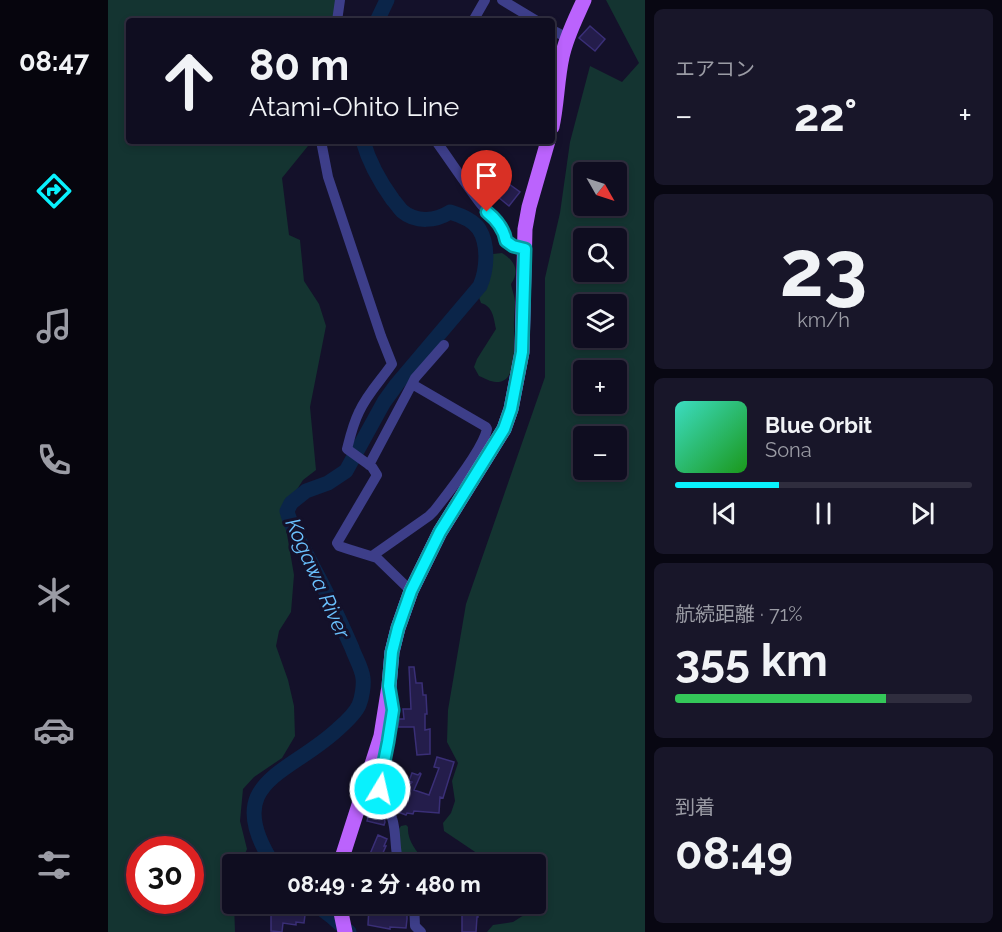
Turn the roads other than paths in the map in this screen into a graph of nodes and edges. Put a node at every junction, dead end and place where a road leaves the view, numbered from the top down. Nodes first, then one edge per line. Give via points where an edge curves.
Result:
1 (340, 0) edge
2 (485, 0) edge
3 (502, 0) edge
4 (584, 0) edge
5 (337, 18) edge
6 (474, 18) edge
7 (532, 18) edge
8 (555, 32) edge
9 (568, 38) junction
10 (555, 115) edge
11 (322, 144) edge
12 (438, 144) edge
13 (547, 144) edge
14 (525, 249) junction
15 (444, 345) dead end
16 (412, 384) junction
17 (367, 463) junction
18 (372, 556) junction
19 (411, 591) junction
20 (389, 686) junction
21 (343, 854) edge
22 (397, 854) edge
23 (341, 914) edge
24 (414, 914) edge
25 (345, 932) edge
26 (421, 932) edge

1 - 5 street
2 - 6 street
3 - 7 street
4 - 9 main road
8 - 9 street
9 - 10 main road via 562,54
11 - 17 street via 328,177 392,364 358,413 347,449
12 - 14 street via 499,224 506,241
13 - 14 main road via 529,207
14 - 19 main road via 522,352 511,409 504,429 440,532
15 - 16 street
16 - 17 street
16 - 18 street via 486,427 487,432 429,516
17 - 18 street via 376,475 337,543
18 - 19 street
19 - 20 main road via 392,652
20 - 21 main road via 381,736
20 - 22 street via 393,710 380,794 393,819
23 - 25 main road
24 - 26 street via 415,926

